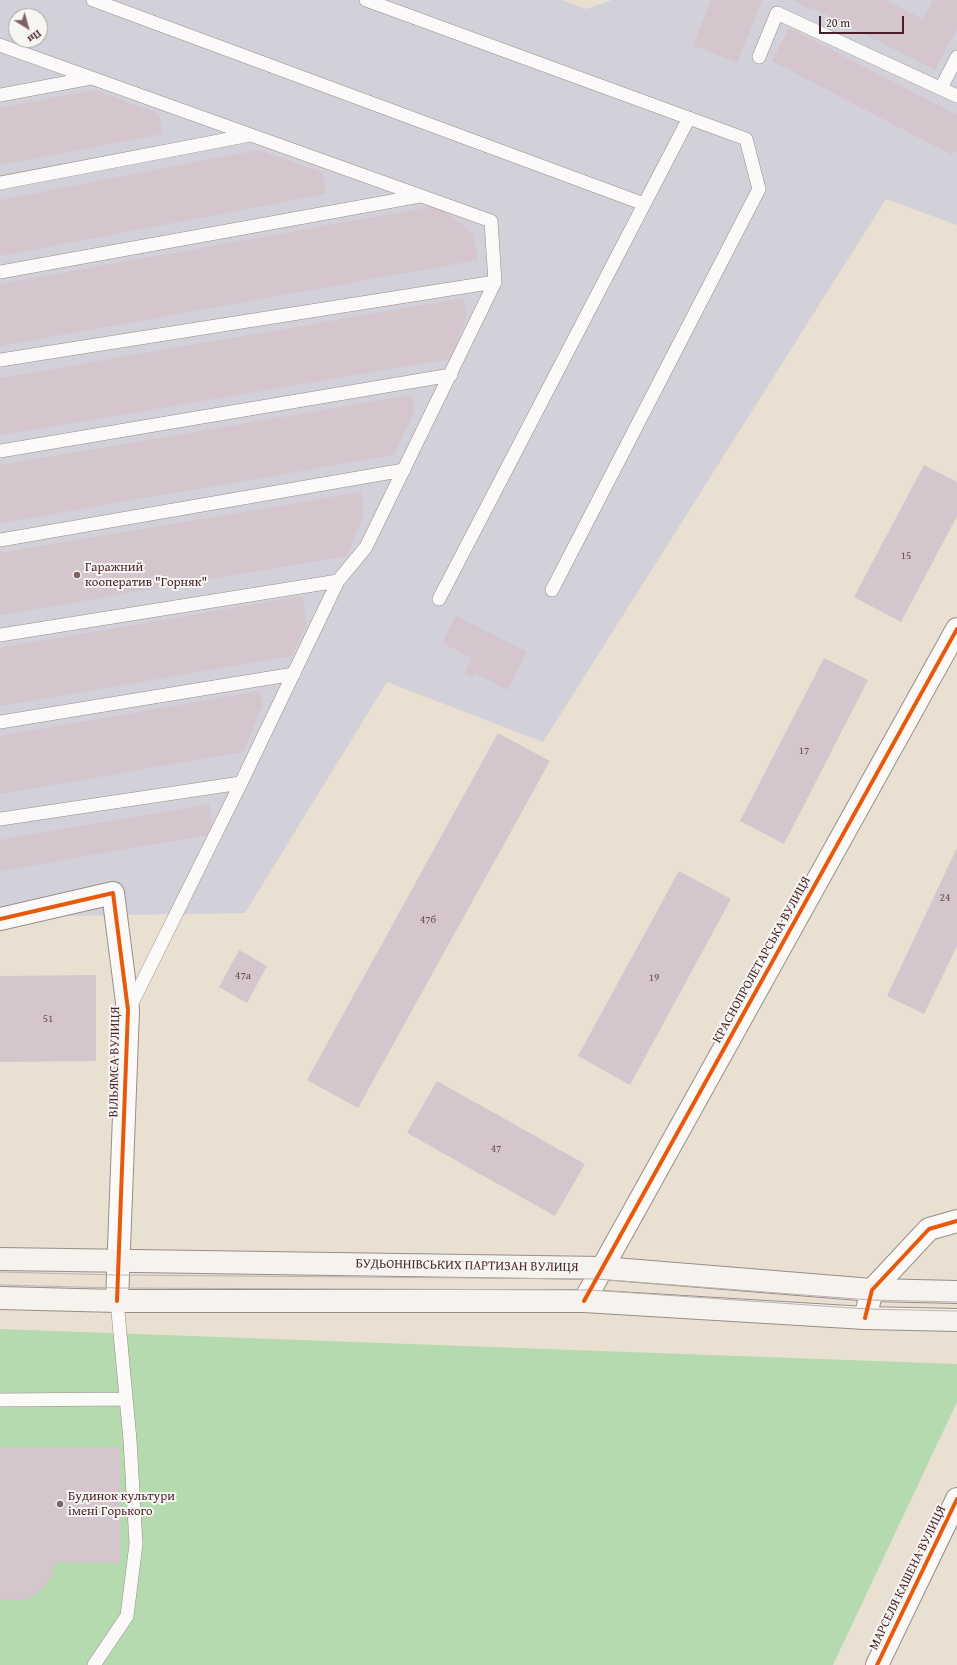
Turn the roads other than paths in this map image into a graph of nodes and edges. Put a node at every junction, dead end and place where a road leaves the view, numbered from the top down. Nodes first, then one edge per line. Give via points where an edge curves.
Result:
1 (93, 0) edge
2 (366, 0) edge
3 (0, 45) edge
4 (759, 57) dead end
5 (957, 57) edge
6 (92, 78) junction
7 (941, 88) junction
8 (0, 95) edge
9 (957, 96) edge
10 (689, 118) junction
11 (250, 135) junction
12 (0, 183) edge
13 (422, 196) junction
14 (644, 204) junction
15 (0, 272) edge
16 (495, 282) junction
17 (0, 360) edge
18 (450, 375) junction
19 (0, 451) edge
20 (404, 470) junction
21 (0, 540) edge
22 (338, 581) junction
23 (552, 590) dead end
24 (439, 599) dead end
25 (957, 629) edge
26 (0, 635) edge
27 (294, 674) junction
28 (0, 722) edge
29 (241, 783) junction
30 (0, 819) edge
31 (0, 920) edge
32 (128, 1010) junction
33 (957, 1221) edge
34 (0, 1259) edge
35 (118, 1262) junction
36 (602, 1268) junction
37 (872, 1290) junction
38 (957, 1292) edge
39 (0, 1298) edge
40 (117, 1301) junction
41 (584, 1301) junction
42 (865, 1318) junction
43 (957, 1320) edge
44 (126, 1399) junction
45 (0, 1400) edge
46 (957, 1499) edge
47 (94, 1665) edge
48 (877, 1665) edge

1 - 14 lane
2 - 10 lane
3 - 6 lane
4 - 7 lane via 776,13
5 - 7 lane
6 - 8 lane
6 - 11 lane
7 - 9 lane
10 - 14 lane
10 - 23 lane via 746,139 759,189
11 - 12 lane
11 - 13 lane
13 - 15 lane
13 - 16 lane via 491,221
14 - 24 lane
16 - 17 lane
16 - 18 lane
18 - 19 lane
18 - 20 lane
20 - 21 lane
20 - 22 lane via 366,547
22 - 26 lane
22 - 27 lane
25 - 36 street, КРАСНОПРОЛЕТАРСЬКА ВУЛИЦЯ
27 - 28 lane
27 - 29 lane
29 - 30 lane
29 - 32 lane
31 - 32 street, ВІЛЬЯМСА ВУЛИЦЯ via 113,893
32 - 35 street, ВІЛЬЯМСА ВУЛИЦЯ
33 - 37 street via 929,1229
34 - 35 main road, БУДЬОННІВСЬКИХ ПАРТИЗАН ВУЛИЦЯ
35 - 36 main road, БУДЬОННІВСЬКИХ ПАРТИЗАН ВУЛИЦЯ
35 - 40 street, ВІЛЬЯМСА ВУЛИЦЯ
36 - 37 main road, БУДЬОННІВСЬКИХ ПАРТИЗАН ВУЛИЦЯ
36 - 41 street, КРАСНОПРОЛЕТАРСЬКА ВУЛИЦЯ
37 - 38 main road, БУДЬОННІВСЬКИХ ПАРТИЗАН ВУЛИЦЯ
37 - 42 street
39 - 40 main road
40 - 41 main road
40 - 44 lane
41 - 42 main road
42 - 43 main road
44 - 45 lane
44 - 47 lane via 136,1544 127,1616
46 - 48 street, МАРСЕЛЯ КАШЕНА ВУЛИЦЯ

